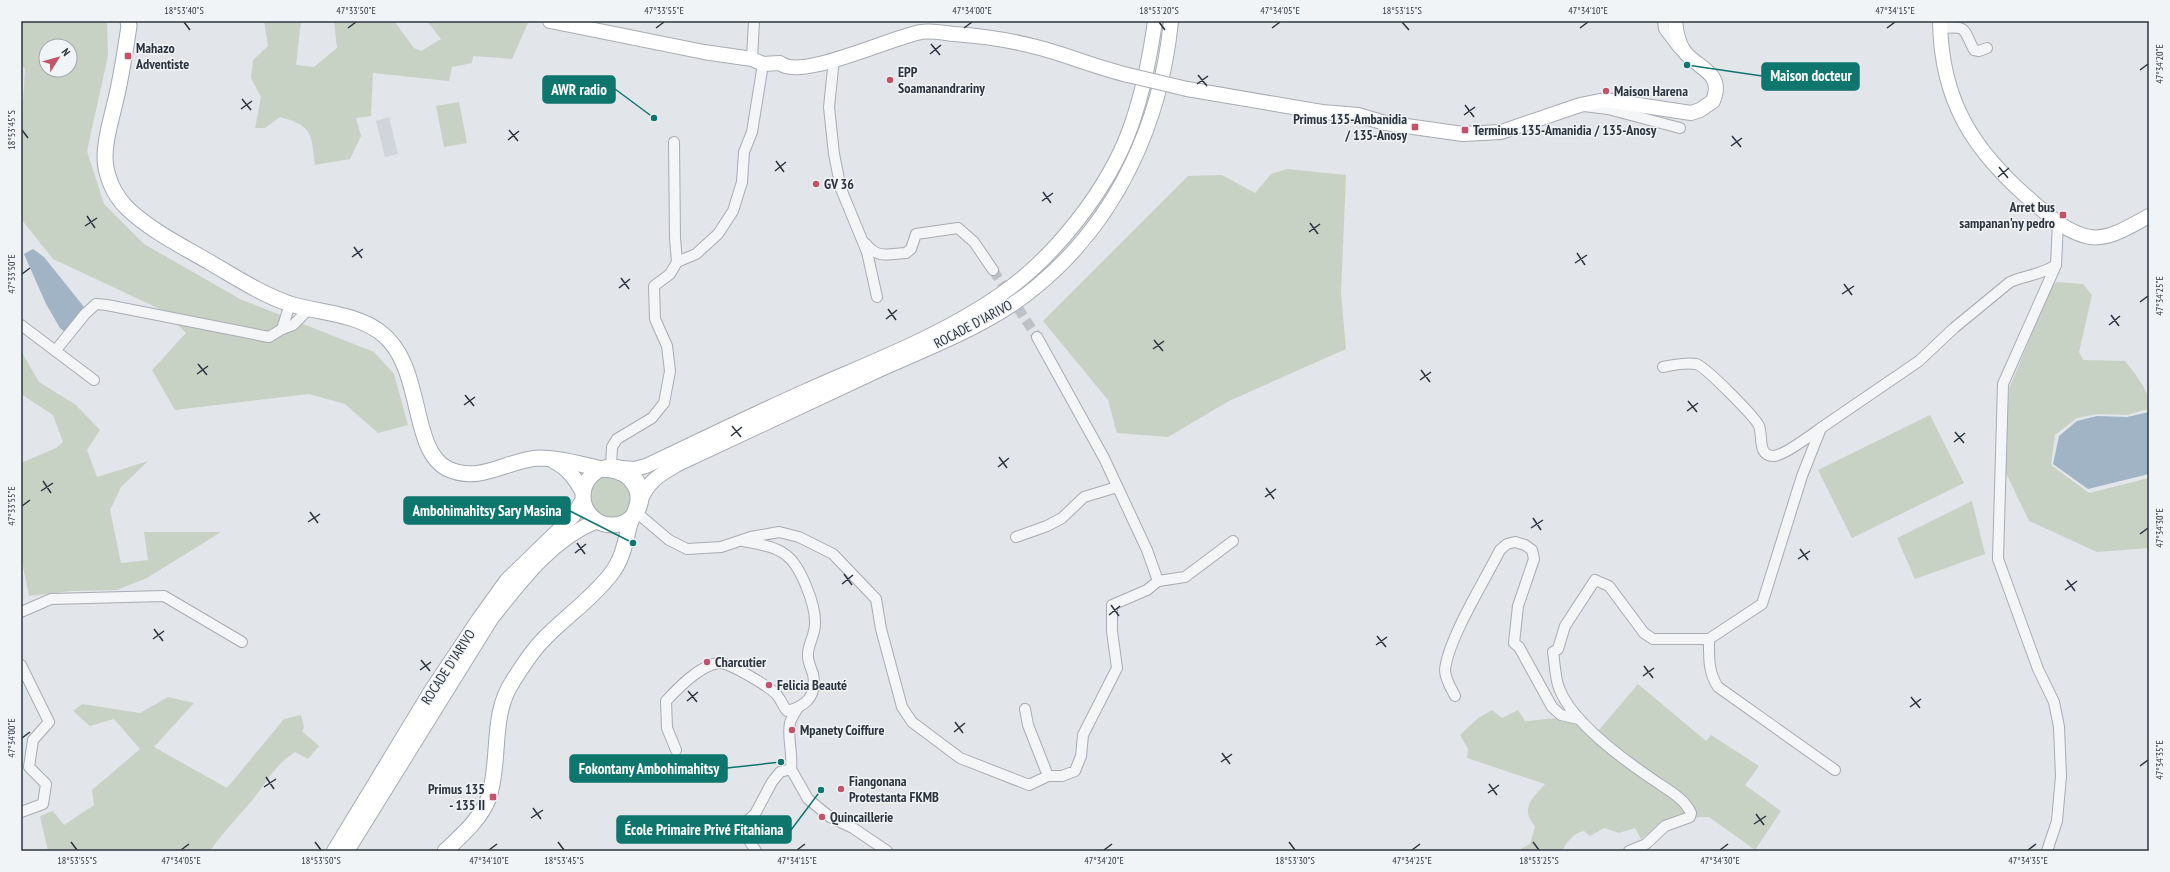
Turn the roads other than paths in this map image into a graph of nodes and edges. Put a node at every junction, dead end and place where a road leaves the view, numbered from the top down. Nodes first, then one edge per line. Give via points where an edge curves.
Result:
1 (128, 21) edge
2 (550, 21) edge
3 (754, 21) edge
4 (1155, 21) edge
5 (1172, 21) edge
6 (1663, 21) edge
7 (1675, 21) edge
8 (1940, 24) edge
9 (1987, 48) dead end
10 (1683, 50) junction
11 (834, 59) junction
12 (757, 62) junction
13 (1580, 105) junction
14 (1680, 128) dead end
15 (674, 142) dead end
16 (2149, 216) edge
17 (2058, 223) junction
18 (862, 237) junction
19 (677, 262) junction
20 (2056, 265) junction
21 (993, 270) tunnel mouth
22 (877, 297) dead end
23 (290, 304) junction
24 (309, 309) junction
25 (21, 325) edge
26 (282, 329) junction
27 (1037, 337) tunnel mouth
28 (56, 350) junction
29 (1663, 367) dead end
30 (94, 380) dead end
31 (1821, 428) junction
32 (552, 460) junction
33 (611, 468) junction
34 (1117, 487) junction
35 (583, 495) junction
36 (636, 510) junction
37 (602, 523) junction
38 (1016, 537) dead end
39 (742, 540) junction
40 (1233, 541) dead end
41 (620, 559) junction
42 (1158, 581) junction
43 (21, 612) edge
44 (1709, 639) junction
45 (242, 642) dead end
46 (21, 666) edge
47 (1455, 696) dead end
48 (797, 709) junction
49 (1025, 709) dead end
50 (1578, 719) junction
51 (676, 750) dead end
52 (791, 768) junction
53 (1835, 770) dead end
54 (1048, 776) junction
55 (21, 812) edge
56 (334, 851) edge
57 (347, 851) edge
58 (446, 851) edge
59 (756, 851) edge
60 (886, 851) edge
61 (1629, 851) edge
62 (2047, 851) edge

1 - 23 main road via 123,63 107,133 105,159 109,181 125,206 156,231 258,291
2 - 12 main road
3 - 12 street
4 - 33 main road, ROCADE D'IARIVO via 1141,97 1117,158 1086,208 1032,270 976,311 911,344 646,466 634,469
5 - 36 main road, ROCADE D'IARIVO via 1156,103 1143,143 1101,216 1070,255 1037,287 993,316 948,339 678,464 655,478 646,488
6 - 10 street via 1664,28 1678,49
7 - 10 main road via 1677,36
8 - 9 street via 1965,30 1974,50
8 - 17 main road via 1941,55 1953,101 1964,124 1976,143 2014,186
10 - 13 main road via 1715,80 1713,101 1700,110 1691,113 1605,100
11 - 12 main road via 820,65 797,68 784,67 780,63
11 - 13 main road, bridge via 922,32 1002,40 1043,49 1100,69 1187,89 1463,134 1501,132
11 - 18 street via 829,107 834,154 842,189
12 - 19 street via 752,132 744,152 742,182 733,210 718,234 696,254
13 - 14 street via 1592,109 1608,109
15 - 19 street via 674,238
16 - 17 main road via 2108,236 2091,237 2073,232
17 - 20 street
18 - 21 street via 875,253 906,253 911,249 916,234 958,228 974,242
18 - 22 street via 868,252
19 - 33 street via 670,274 654,286 655,320 667,346 670,371 664,404 652,418 617,439 612,446
20 - 31 street via 2045,272 2020,277 2010,282 1919,361
20 - 62 street via 2003,384 1998,559 2038,669 2054,702 2059,727 2061,776 2057,820
23 - 24 main road
23 - 26 street
24 - 26 street via 293,325
24 - 32 main road via 356,320 380,332 400,351 428,449 438,463 448,469 475,474 528,459
25 - 28 street
26 - 28 street via 269,337 96,304
27 - 34 street via 1090,431
28 - 30 street
29 - 31 street via 1685,363 1698,364 1709,372 1759,425 1762,450 1767,454 1774,456 1783,452
31 - 44 street via 1799,483 1762,604
32 - 33 main road
32 - 35 main road via 573,476
33 - 35 main road via 592,474 586,482
33 - 36 main road via 633,482 638,498
33 - 36 main road via 637,480 640,486
34 - 38 street via 1084,497 1062,518
34 - 42 street via 1147,550
35 - 37 main road via 587,512
35 - 56 main road, ROCADE D'IARIVO via 572,516 507,580 479,618 431,691
36 - 37 main road via 619,524
36 - 39 street via 669,540 687,550 721,547
36 - 41 main road
37 - 41 main road via 616,540
37 - 57 main road, ROCADE D'IARIVO via 579,528 557,545 516,587 491,619
39 - 48 street via 773,548 787,556 797,568 810,597 815,623 808,653 815,688 809,701
39 - 54 street via 779,532 799,537 833,554 876,599 881,629 902,707 912,722 960,758 1028,785
40 - 42 street via 1185,577
41 - 58 main road via 606,580 541,641 508,687 496,728 488,798 480,814
42 - 54 street via 1147,590 1112,606 1112,631 1117,668 1083,735 1081,756 1075,771 1062,776
43 - 45 street via 51,599 164,596
44 - 50 street via 1653,639 1644,633 1609,586 1596,580 1565,626 1558,649 1553,652 1558,687 1565,702
44 - 53 street via 1709,664 1712,678 1718,687
46 - 55 street via 49,722 33,740 29,766 46,784 43,804
47 - 50 street via 1446,680 1445,671 1454,639 1500,550 1515,542 1532,550 1534,559 1518,606 1514,643 1519,647 1552,707 1561,715
48 - 51 street via 787,711 776,695 723,663 710,665 681,684 666,701 667,728
48 - 52 street via 790,723 793,756
49 - 54 street via 1028,725
50 - 61 street via 1627,762 1684,802 1691,813 1685,821 1665,826 1646,844
52 - 59 street via 780,772 755,814 746,822 744,833
52 - 60 street via 808,799 830,817 852,828

